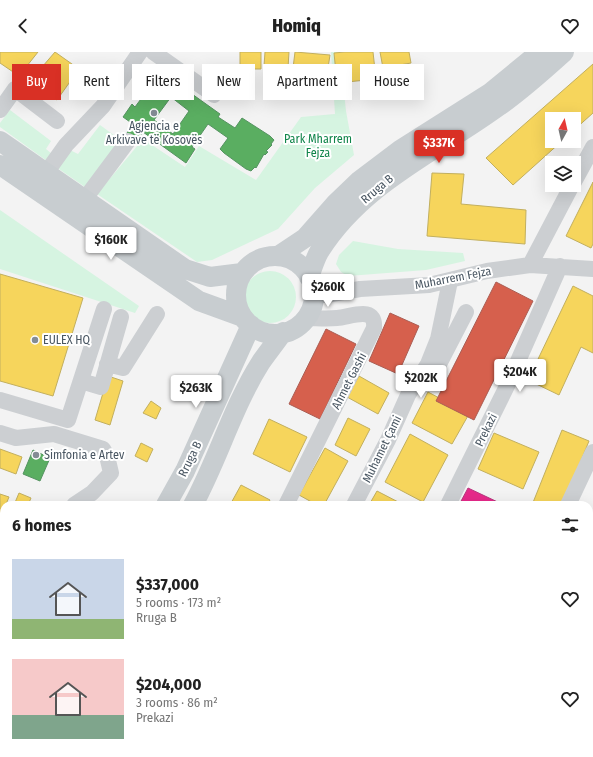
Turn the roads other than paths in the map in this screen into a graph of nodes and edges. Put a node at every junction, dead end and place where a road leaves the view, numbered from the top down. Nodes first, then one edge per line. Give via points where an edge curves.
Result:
1 (140, 52) edge
2 (153, 52) edge
3 (540, 52) edge
4 (564, 52) edge
5 (202, 87) edge
6 (3, 99) edge
7 (57, 121) dead end
8 (0, 141) edge
9 (128, 141) dead end
10 (593, 147) edge
11 (0, 165) edge
12 (581, 169) edge
13 (46, 173) junction
14 (568, 192) edge
15 (84, 200) junction
16 (278, 256) junction
17 (530, 265) junction
18 (560, 266) junction
19 (593, 269) edge
20 (242, 273) junction
21 (450, 280) junction
22 (311, 286) junction
23 (104, 309) dead end
24 (466, 312) dead end
25 (157, 314) dead end
26 (121, 317) dead end
27 (305, 318) junction
28 (247, 321) junction
29 (283, 332) junction
30 (107, 364) junction
31 (428, 364) junction
32 (81, 381) junction
33 (0, 400) edge
34 (0, 433) edge
35 (593, 452) edge
36 (81, 501) edge
37 (168, 501) edge
38 (195, 501) edge
39 (288, 501) edge
40 (356, 501) edge
41 (450, 501) edge
42 (570, 501) edge

1 - 13 street via 103,106 66,145
2 - 5 street
3 - 16 main road, Rruga B via 490,93 400,150 360,181 335,204 305,238
4 - 22 main road, Rruga B via 498,107 410,163 374,190 348,214 319,252
6 - 7 street via 15,89
8 - 13 main road
9 - 15 street
10 - 12 street
11 - 28 main road via 199,301
13 - 15 main road
14 - 17 street
15 - 20 main road via 185,269 210,277
16 - 20 main road via 259,259
16 - 22 main road via 297,263
17 - 18 street, Muharrem Fejza
17 - 21 street, Muharrem Fejza via 487,270
18 - 19 street, Muharrem Fejza
18 - 41 street, Prekazi via 507,386
20 - 28 main road via 237,284 236,296 238,307
21 - 22 street, Muharrem Fejza via 429,285 360,289 326,295
21 - 31 street, Muhamet Çami via 438,339
22 - 27 main road via 312,307
23 - 32 street
24 - 31 street via 436,370
25 - 30 street via 123,368
26 - 30 street
27 - 29 main road via 294,328
27 - 39 street, Ahmet Gashi via 338,318 361,313 375,321 374,328
28 - 29 main road via 264,332
28 - 37 main road, Rruga B via 185,471
29 - 38 main road, Rruga B via 261,362
30 - 32 street via 100,387
31 - 40 street, Muhamet Çami via 408,395
32 - 33 street via 68,420
34 - 36 street via 16,438 54,434 103,450 111,473 92,494
35 - 42 street

